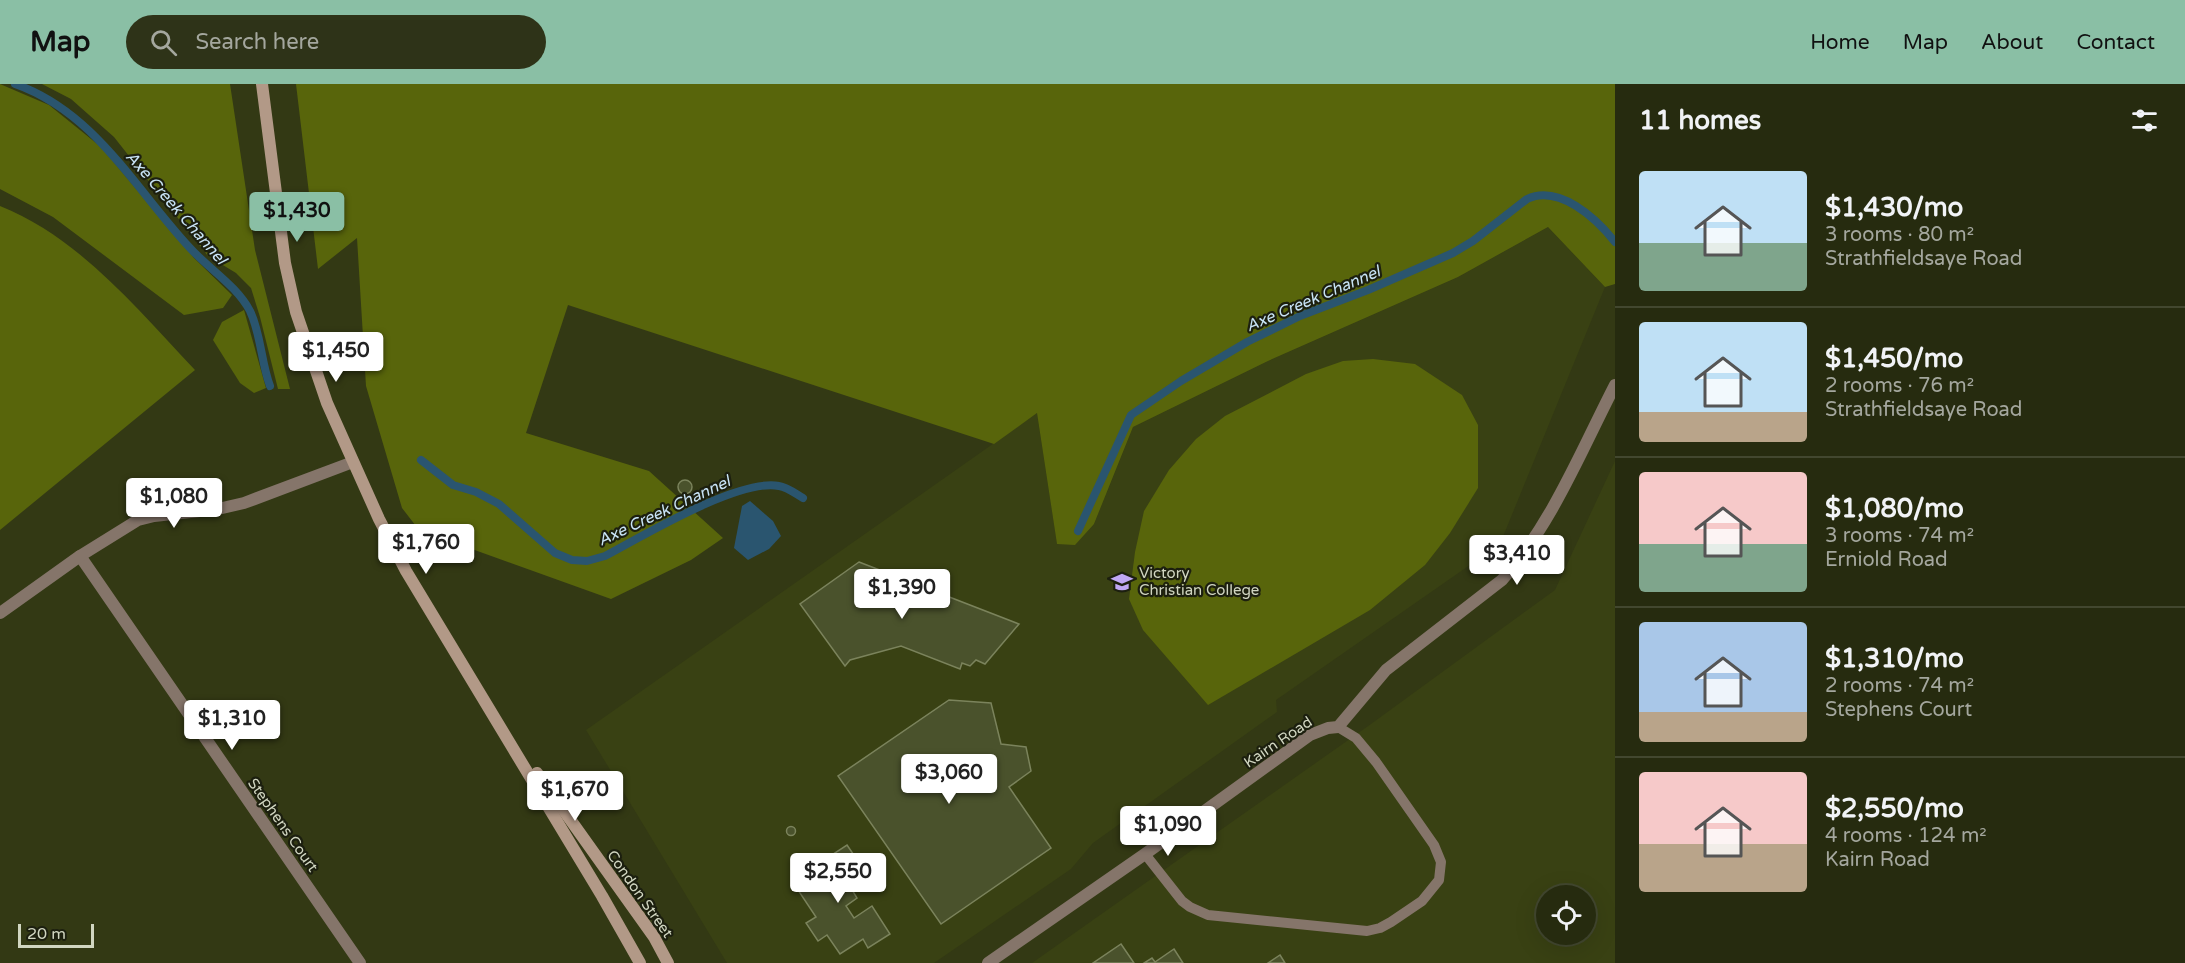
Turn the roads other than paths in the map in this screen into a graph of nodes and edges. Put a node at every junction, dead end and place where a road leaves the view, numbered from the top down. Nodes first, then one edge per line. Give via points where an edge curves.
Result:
1 (262, 84) edge
2 (1615, 385) edge
3 (353, 462) junction
4 (80, 556) junction
5 (0, 613) edge
6 (482, 696) junction
7 (1338, 727) junction
8 (1145, 854) junction
9 (360, 963) edge
10 (640, 963) edge
11 (668, 963) edge
12 (988, 963) edge

1 - 3 main road, Condon Street via 285,263 296,312 327,403
2 - 7 street via 1555,502 1517,564 1486,593 1386,670
3 - 4 street via 244,503 138,520
3 - 6 main road, Condon Street via 406,571
4 - 5 street
4 - 9 street, Stephens Court
6 - 10 main road, Condon Street
6 - 11 main road, Condon Street via 654,937
7 - 8 street, Kairn Road via 1310,735
7 - 8 lane via 1356,738 1376,762 1442,862 1440,876 1428,895 1391,922 1367,931 1208,915 1182,901
8 - 12 street, Kairn Road

